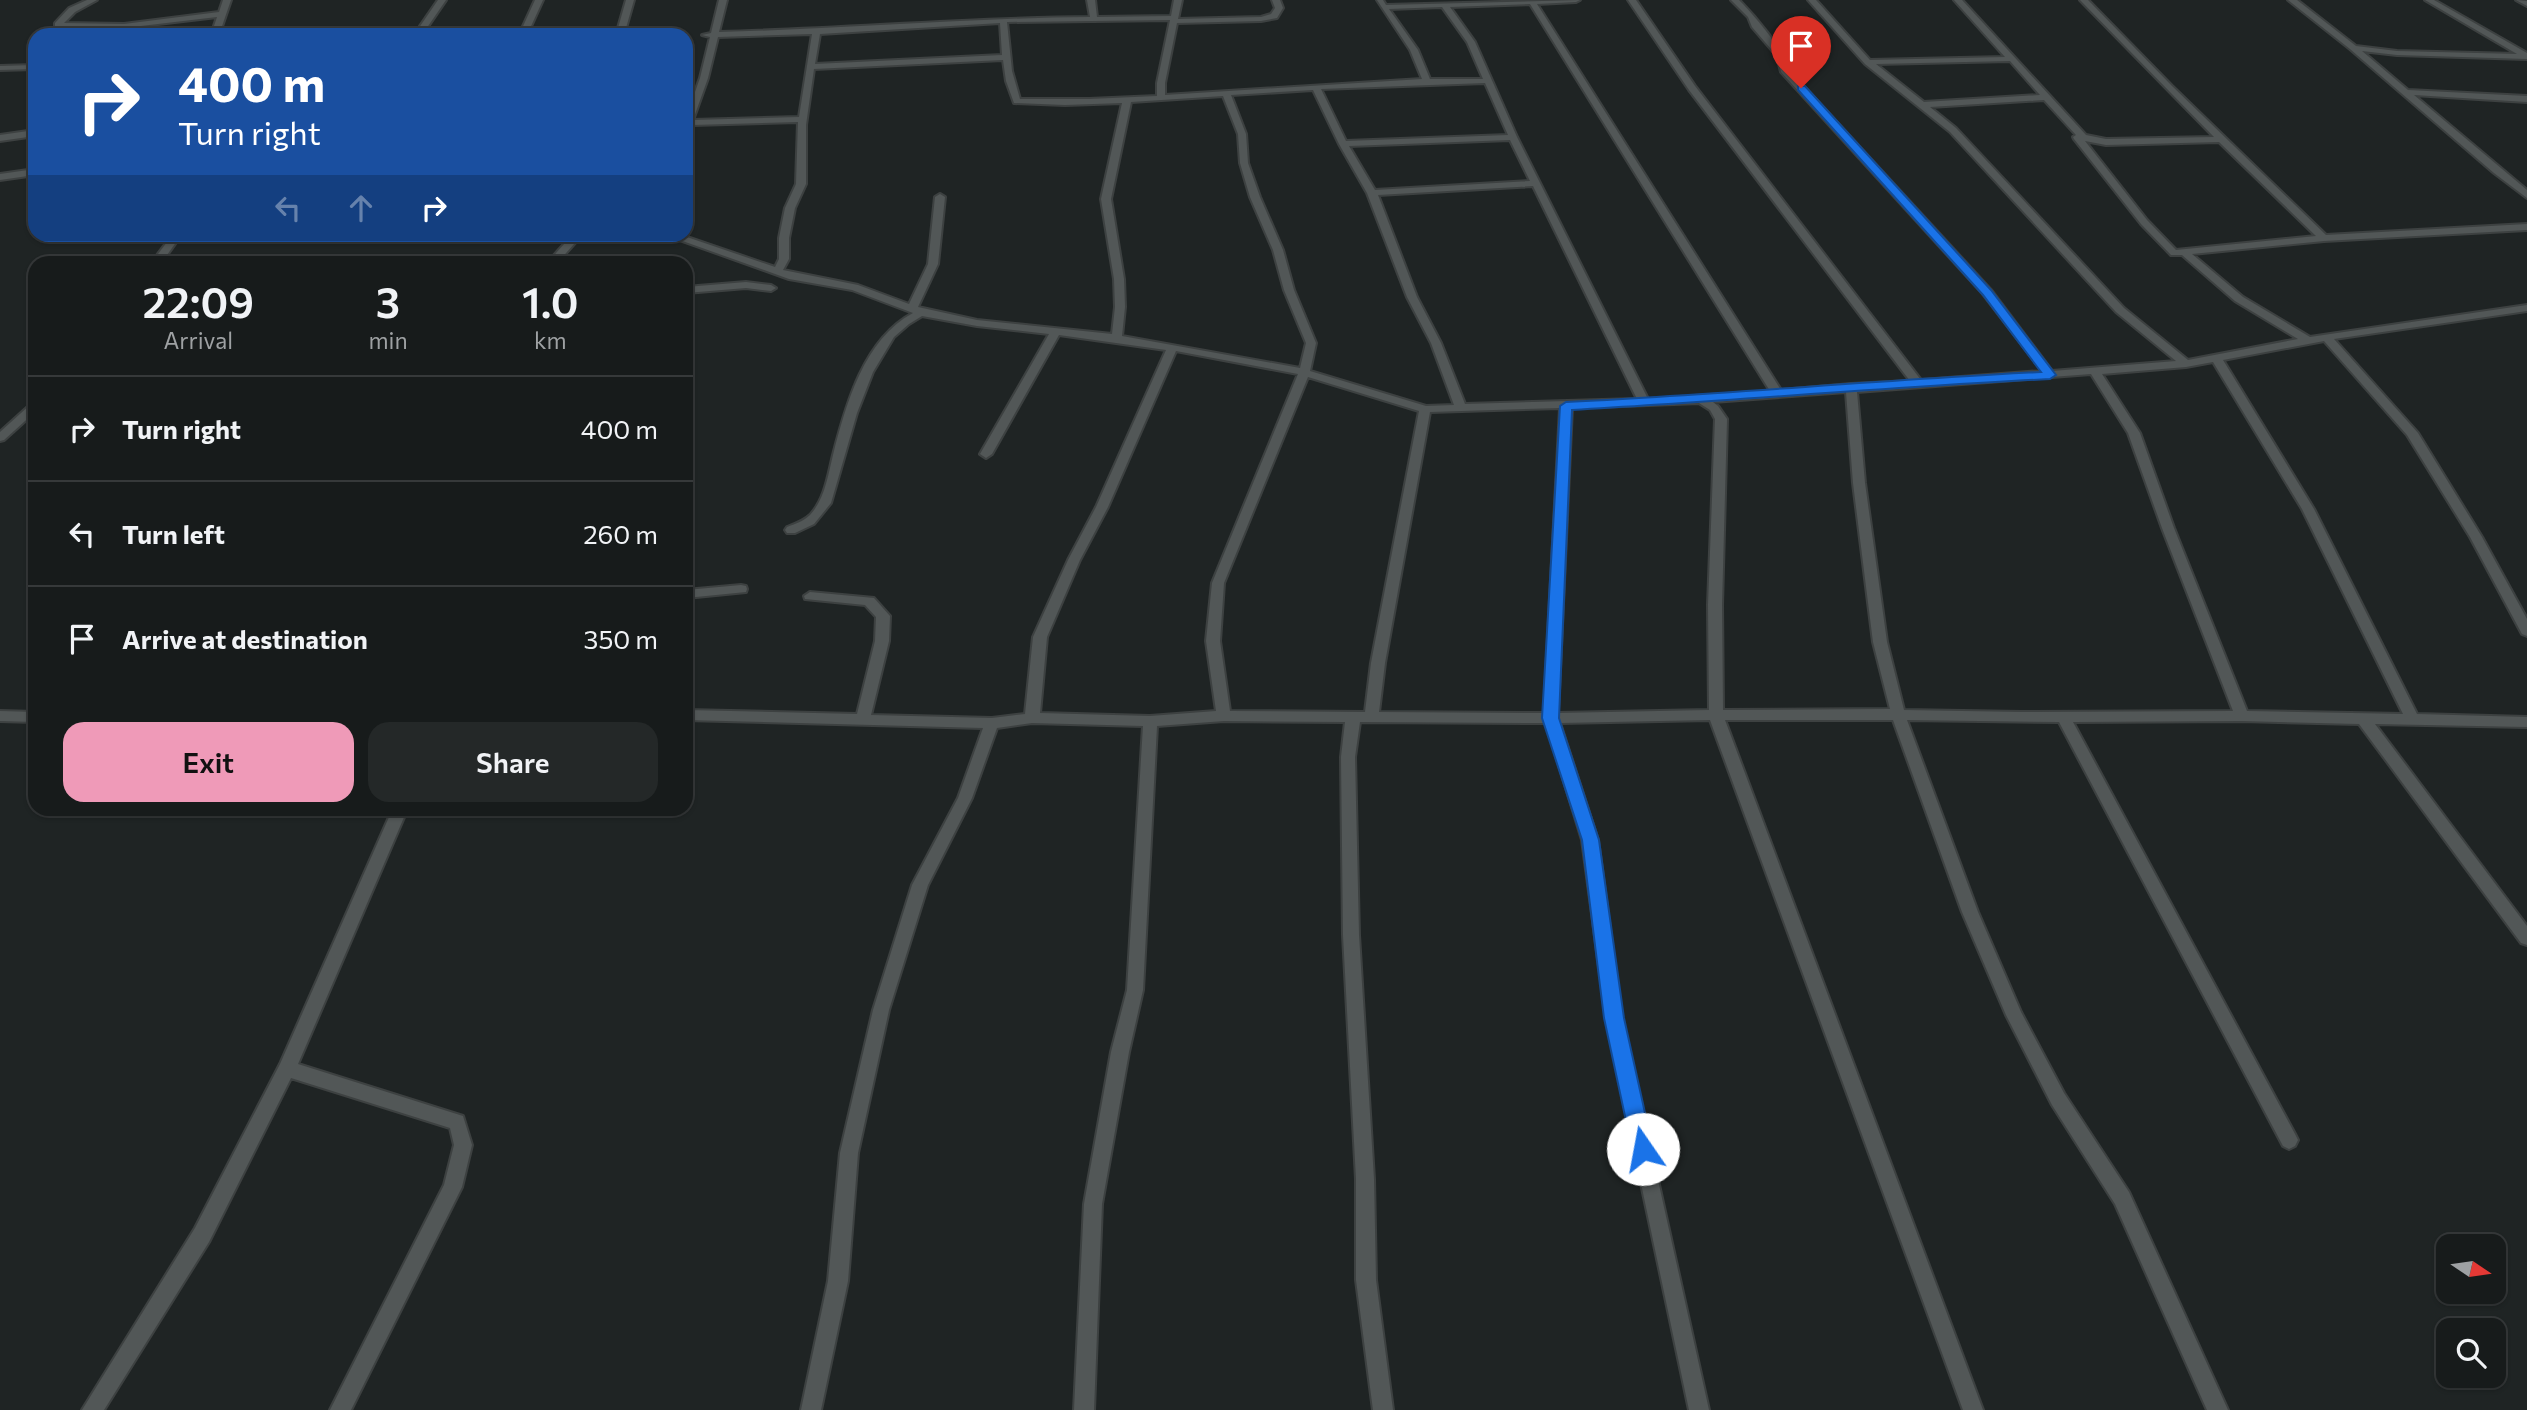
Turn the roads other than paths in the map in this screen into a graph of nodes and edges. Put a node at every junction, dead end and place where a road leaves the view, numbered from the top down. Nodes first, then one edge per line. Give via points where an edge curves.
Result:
1 (93, 0) edge
2 (227, 0) edge
3 (442, 0) edge
4 (539, 0) edge
5 (630, 0) edge
6 (723, 0) edge
7 (1091, 0) edge
8 (1178, 0) edge
9 (1276, 0) edge
10 (1576, 0) edge
11 (1632, 0) edge
12 (1735, 0) edge
13 (1812, 0) edge
14 (1958, 0) edge
15 (2084, 0) edge
16 (2292, 0) edge
17 (2429, 0) edge
18 (2520, 0) edge
19 (1531, 1) edge
20 (1382, 4) edge
21 (1444, 4) junction
22 (2527, 4) edge
23 (221, 14) junction
24 (1094, 19) junction
25 (1175, 19) junction
26 (1003, 20) junction
27 (217, 28) edge
28 (423, 28) edge
29 (526, 28) edge
30 (622, 28) edge
31 (816, 32) junction
32 (711, 36) junction
33 (2355, 48) junction
34 (1007, 57) junction
35 (2013, 59) junction
36 (1868, 62) junction
37 (28, 67) edge
38 (810, 67) junction
39 (0, 68) edge
40 (1427, 81) junction
41 (1488, 82) junction
42 (1316, 88) junction
43 (2404, 92) junction
44 (1226, 93) junction
45 (2047, 97) junction
46 (1161, 98) junction
47 (2527, 99) edge
48 (693, 101) edge
49 (1127, 101) junction
50 (1922, 105) junction
51 (803, 119) junction
52 (693, 123) edge
53 (28, 134) edge
54 (1513, 137) junction
55 (0, 138) edge
56 (2223, 139) junction
57 (2092, 140) junction
58 (1343, 144) junction
59 (28, 174) edge
60 (0, 177) edge
61 (1536, 183) junction
62 (1372, 194) junction
63 (2527, 195) edge
64 (940, 197) dead end
65 (2527, 227) edge
66 (2324, 238) junction
67 (572, 242) edge
68 (690, 242) edge
69 (2185, 253) junction
70 (559, 256) edge
71 (777, 272) junction
72 (771, 288) dead end
73 (693, 289) edge
74 (2527, 309) edge
75 (917, 310) junction
76 (1057, 330) junction
77 (1117, 338) junction
78 (2327, 338) junction
79 (2308, 340) junction
80 (1172, 349) junction
81 (2217, 359) junction
82 (2186, 364) junction
83 (1305, 371) junction
84 (2096, 373) junction
85 (2050, 375) junction
86 (1918, 384) junction
87 (1851, 387) junction
88 (1777, 393) junction
89 (1702, 400) junction
90 (1644, 402) junction
91 (1566, 406) junction
92 (1461, 408) junction
93 (1425, 409) junction
94 (28, 412) edge
95 (21, 418) junction
96 (28, 418) edge
97 (0, 438) edge
98 (986, 454) dead end
99 (791, 530) dead end
100 (741, 589) dead end
101 (693, 593) edge
102 (810, 596) dead end
103 (2527, 631) edge
104 (1898, 714) junction
105 (693, 715) edge
106 (0, 716) edge
107 (1224, 716) junction
108 (1716, 716) junction
109 (2063, 716) junction
110 (2242, 716) junction
111 (28, 717) edge
112 (1032, 718) junction
113 (1362, 718) junction
114 (1550, 718) junction
115 (2363, 718) junction
116 (2413, 719) junction
117 (863, 720) junction
118 (1150, 720) junction
119 (2527, 722) edge
120 (992, 723) junction
121 (398, 816) edge
122 (2527, 938) edge
123 (287, 1069) junction
124 (2289, 1140) dead end
125 (92, 1410) edge
126 (340, 1410) edge
127 (811, 1410) edge
128 (1084, 1410) edge
129 (1383, 1410) edge
130 (1699, 1410) edge
131 (1973, 1410) edge
132 (2218, 1410) edge

1 - 23 street via 72,10 58,25 124,26
2 - 23 street
3 - 28 street
4 - 29 street
5 - 30 street
6 - 32 street
7 - 24 street
8 - 25 street
9 - 25 street via 1279,8 1274,16 1261,19
10 - 19 street
11 - 86 street via 1700,99
12 - 85 street via 1782,56 1784,70 1987,292
13 - 36 street
14 - 35 street
15 - 56 street
16 - 33 street
17 - 33 street via 2527,57
18 - 22 street
19 - 21 street
19 - 88 street
20 - 21 street
20 - 40 street via 1414,50
21 - 41 street via 1471,42
23 - 27 street
24 - 25 street
24 - 26 street
25 - 46 street
26 - 31 street
26 - 34 street
31 - 32 street
31 - 38 street
32 - 48 street
33 - 43 street
34 - 38 street
34 - 49 street via 1005,70 1017,101
35 - 36 street
35 - 45 street
36 - 50 street
37 - 39 street
38 - 51 street
40 - 41 street
40 - 42 street
41 - 54 street
42 - 44 street
42 - 58 street
43 - 47 street
43 - 63 street
44 - 46 street
44 - 83 street via 1242,134 1244,163 1255,197 1311,343
45 - 50 street
45 - 57 street via 2083,137
46 - 49 street
49 - 77 street via 1106,199 1119,278
50 - 82 street via 2003,181 2120,310
51 - 52 street
51 - 71 street via 801,184 790,208 784,259
53 - 55 street
54 - 58 street
54 - 61 street
56 - 57 street
56 - 66 street
57 - 69 street via 2077,137 2144,222 2174,253
58 - 62 street
59 - 60 street
61 - 62 street
61 - 90 street
62 - 92 street
64 - 75 street via 933,264
65 - 66 street
66 - 69 street
67 - 70 street
68 - 71 street
69 - 79 street via 2239,299
71 - 75 street via 854,287
72 - 73 street
74 - 78 street
75 - 76 street via 977,323
75 - 99 street via 885,340 857,394 828,498 813,520
76 - 77 street
76 - 98 street
77 - 80 street
78 - 79 street
78 - 103 street via 2412,433
79 - 81 street
80 - 83 street
80 - 112 street via 1040,637
81 - 82 street
81 - 116 street via 2308,509
82 - 84 street
83 - 93 street
83 - 107 street via 1218,583 1213,641
84 - 85 street
84 - 110 street via 2134,433
85 - 86 street
86 - 87 street
87 - 88 street
87 - 104 street via 1880,642
88 - 89 street
89 - 90 street
89 - 108 street via 1721,419
90 - 91 street
91 - 92 street
91 - 114 street
92 - 93 street
93 - 113 street via 1378,663
94 - 95 street
95 - 96 street
95 - 97 street
100 - 101 street
102 - 117 street via 869,601 883,616 882,641
104 - 108 street
104 - 109 street
104 - 132 street via 1970,912 2014,1015 2058,1099 2122,1198
105 - 117 street
106 - 111 street
107 - 113 street
107 - 118 street
108 - 114 street
108 - 131 street
109 - 110 street
109 - 124 street
110 - 115 street
112 - 118 street
112 - 120 street
113 - 114 street
113 - 129 street via 1349,771 1354,1031 1365,1180 1366,1280
114 - 130 street via 1590,840 1614,1018
115 - 116 street
115 - 122 street
116 - 119 street
117 - 120 street
118 - 128 street via 1135,990 1119,1052 1093,1204
120 - 127 street via 965,798 920,885 881,1010 849,1153 838,1282
121 - 123 street
123 - 125 street via 202,1235
123 - 126 street via 457,1122 463,1145 453,1186

